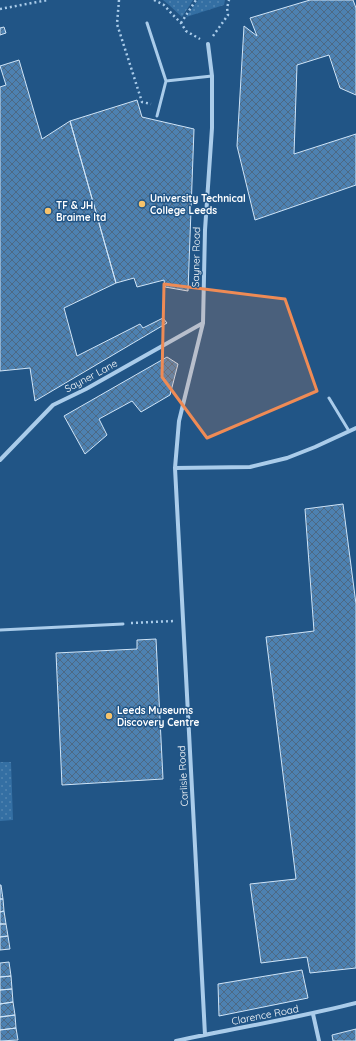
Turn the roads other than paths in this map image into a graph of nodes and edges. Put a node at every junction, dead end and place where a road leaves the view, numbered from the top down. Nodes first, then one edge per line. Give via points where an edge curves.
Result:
1 (147, 23) dead end
2 (208, 44) road end
3 (212, 76) junction
4 (166, 80) junction
5 (157, 116) dead end
6 (203, 323) junction
7 (329, 398) dead end
8 (356, 428) edge
9 (349, 431) junction
10 (0, 460) edge
11 (175, 468) junction
12 (123, 624) road end
13 (0, 630) edge
14 (356, 1003) edge
15 (313, 1014) junction
16 (205, 1035) junction
17 (176, 1041) edge
18 (319, 1041) edge

1 - 4 lane
2 - 3 street, Sayner Road
3 - 4 lane
3 - 6 street, Sayner Road
4 - 5 lane
6 - 10 street, Sayner Lane via 86,389 52,405
6 - 11 street, Sayner Road via 179,421
7 - 9 lane
8 - 9 street
9 - 11 street via 287,458 250,467
11 - 16 street, Carlisle Road
12 - 13 lane
14 - 15 street, Clarence Road
15 - 16 street, Clarence Road
15 - 18 street
16 - 17 street, Clarence Road

